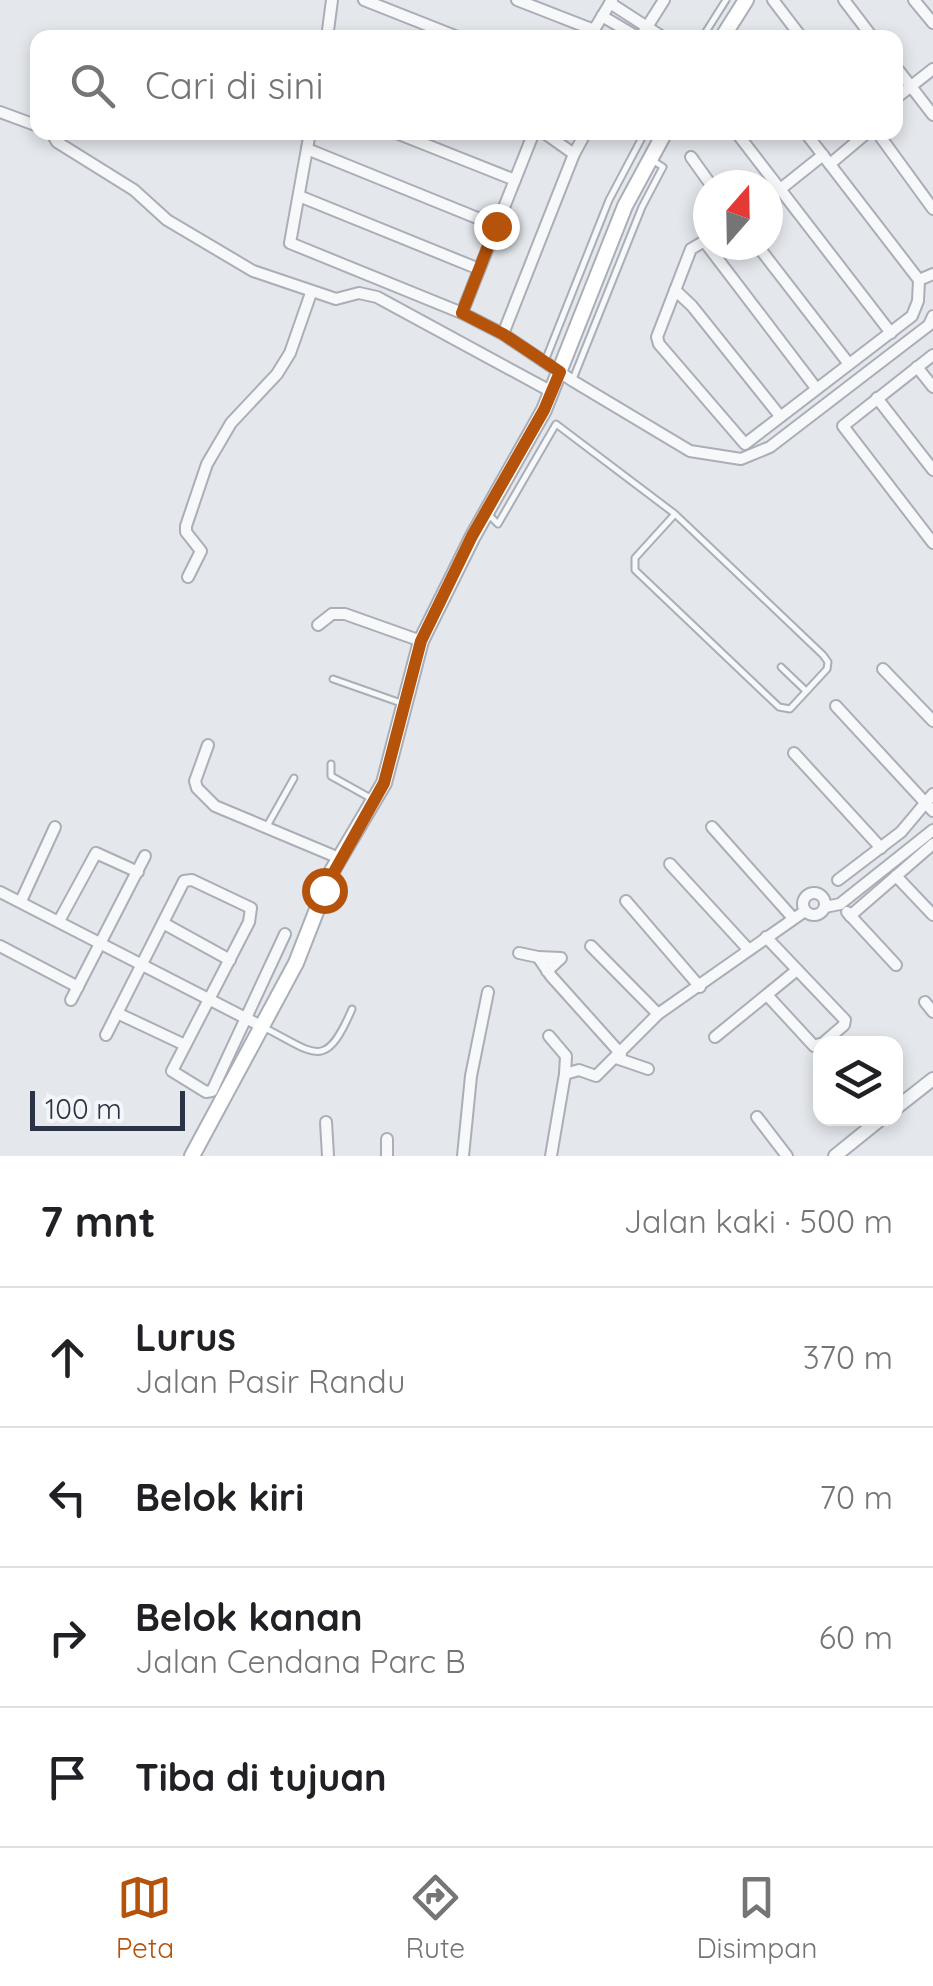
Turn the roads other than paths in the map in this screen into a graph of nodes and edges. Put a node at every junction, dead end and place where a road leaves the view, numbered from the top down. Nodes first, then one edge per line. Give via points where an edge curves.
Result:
1 (332, 0) edge
2 (364, 0) edge
3 (517, 0) edge
4 (664, 0) edge
5 (726, 0) edge
6 (746, 0) edge
7 (772, 0) edge
8 (844, 0) edge
9 (914, 0) edge
10 (611, 2) edge
11 (602, 16) junction
12 (933, 23) edge
13 (646, 26) junction
14 (328, 30) edge
15 (440, 30) edge
16 (582, 30) edge
17 (593, 30) edge
18 (626, 30) edge
19 (644, 30) edge
20 (652, 30) edge
21 (707, 30) edge
22 (727, 30) edge
23 (796, 30) edge
24 (867, 30) edge
25 (933, 69) edge
26 (903, 76) edge
27 (911, 87) junction
28 (903, 93) edge
29 (0, 112) edge
30 (933, 115) edge
31 (30, 123) edge
32 (56, 140) edge
33 (309, 140) edge
34 (414, 140) edge
35 (531, 140) edge
36 (554, 140) edge
37 (582, 140) edge
38 (641, 140) edge
39 (661, 140) edge
40 (742, 140) edge
41 (816, 140) edge
42 (856, 140) edge
43 (883, 140) edge
44 (813, 142) joint
45 (307, 149) junction
46 (574, 154) junction
47 (691, 157) dead end
48 (650, 159) junction
49 (826, 160) junction
50 (700, 170) edge
51 (764, 170) edge
52 (515, 180) junction
53 (783, 189) edge
54 (783, 195) edge
55 (298, 196) junction
56 (609, 200) junction
57 (624, 206) junction
58 (933, 209) edge
59 (496, 226) junction
60 (693, 248) edge
61 (721, 260) edge
62 (768, 260) edge
63 (479, 269) junction
64 (933, 274) edge
65 (919, 280) junction
66 (675, 290) junction
67 (311, 293) junction
68 (462, 313) junction
69 (932, 322) edge
70 (891, 333) junction
71 (503, 334) junction
72 (933, 355) edge
73 (545, 361) junction
74 (849, 364) junction
75 (918, 367) junction
76 (566, 377) junction
77 (933, 387) edge
78 (816, 388) junction
79 (552, 392) junction
80 (878, 398) junction
81 (780, 416) junction
82 (933, 470) edge
83 (487, 512) junction
84 (675, 514) junction
85 (933, 543) edge
86 (188, 577) dead end
87 (318, 626) dead end
88 (421, 641) junction
89 (781, 668) dead end
90 (883, 669) dead end
91 (333, 679) dead end
92 (806, 691) junction
93 (404, 703) junction
94 (836, 706) dead end
95 (933, 721) edge
96 (208, 745) dead end
97 (794, 753) dead end
98 (331, 764) dead end
99 (294, 778) dead end
100 (375, 800) junction
101 (931, 802) edge
102 (268, 826) junction
103 (55, 827) dead end
104 (712, 827) dead end
105 (933, 830) edge
106 (933, 844) edge
107 (881, 848) junction
108 (145, 856) dead end
109 (339, 858) junction
110 (670, 864) dead end
111 (138, 872) junction
112 (896, 876) junction
113 (838, 880) dead end
114 (0, 892) edge
115 (20, 901) junction
116 (626, 901) dead end
117 (840, 904) junction
118 (825, 907) junction
119 (805, 911) junction
120 (850, 916) junction
121 (933, 916) edge
122 (793, 918) junction
123 (58, 921) junction
124 (163, 923) junction
125 (285, 934) dead end
126 (766, 937) junction
127 (102, 944) junction
128 (0, 946) edge
129 (592, 946) dead end
130 (748, 950) junction
131 (520, 954) dead end
132 (538, 956) junction
133 (230, 960) junction
134 (142, 965) junction
135 (896, 965) dead end
136 (797, 970) junction
137 (547, 971) junction
138 (78, 986) junction
139 (700, 987) junction
140 (488, 992) dead end
141 (767, 995) junction
142 (210, 999) junction
143 (71, 1000) dead end
144 (924, 1002) dead end
145 (352, 1010) dead end
146 (933, 1012) edge
147 (117, 1013) junction
148 (658, 1014) junction
149 (246, 1018) junction
150 (261, 1026) junction
151 (641, 1032) junction
152 (106, 1035) dead end
153 (549, 1036) dead end
154 (831, 1036) edge
155 (715, 1037) dead end
156 (185, 1045) junction
157 (813, 1045) edge
158 (566, 1056) junction
159 (618, 1056) junction
160 (633, 1064) junction
161 (648, 1069) dead end
162 (579, 1070) junction
163 (565, 1074) junction
164 (933, 1079) edge
165 (903, 1103) edge
166 (757, 1117) dead end
167 (326, 1122) dead end
168 (872, 1126) edge
169 (388, 1139) dead end
170 (192, 1156) edge
171 (328, 1156) edge
172 (387, 1156) edge
173 (462, 1156) edge
174 (551, 1156) edge
175 (787, 1156) edge
176 (835, 1156) edge

1 - 14 street
2 - 15 street
3 - 16 street
4 - 13 street
5 - 21 lane
6 - 22 main road
7 - 23 street
8 - 24 street
9 - 12 street
10 - 11 street
10 - 13 street
11 - 17 street
11 - 18 street
13 - 19 street
13 - 20 street
25 - 27 street
26 - 27 street
27 - 28 street
27 - 30 street
29 - 31 street
32 - 67 street via 134,190 166,220 253,271
33 - 45 street
34 - 52 street
35 - 52 street
36 - 46 street
37 - 46 street
38 - 56 lane
39 - 48 main road
40 - 51 street
41 - 44 street
42 - 49 street
43 - 58 street
44 - 49 street
45 - 55 street
45 - 59 street
46 - 71 street
47 - 50 street
48 - 57 main road
48 - 76 lane via 664,167
49 - 53 street
49 - 65 street
52 - 59 street
54 - 70 street
55 - 63 street
55 - 68 street via 290,243
56 - 57 lane
56 - 73 lane
57 - 76 main road
59 - 63 street
60 - 66 street
61 - 78 street
62 - 74 street
63 - 68 street
64 - 65 street
65 - 70 street via 912,316
66 - 81 street
66 - 81 street via 659,344 745,444
67 - 79 street via 376,297
67 - 86 street via 290,353 231,423 207,464 186,526 201,552
68 - 71 street
69 - 76 street via 770,447 741,459 690,451
70 - 74 street
71 - 73 street
72 - 75 street
73 - 76 street
74 - 78 street
75 - 77 street
75 - 80 street
76 - 79 main road
78 - 81 street
79 - 83 main road
80 - 82 street
80 - 85 street via 844,423 844,430
83 - 84 lane via 498,524 556,424
83 - 88 main road
84 - 92 lane via 823,655 826,669
84 - 92 lane via 635,558 634,570 779,707 790,709
87 - 88 street via 332,614 345,614
88 - 93 main road
89 - 92 lane
90 - 95 street
91 - 93 lane
93 - 100 main road
94 - 101 street
96 - 102 street via 197,788 215,806
97 - 107 street
98 - 100 lane via 331,776
99 - 102 lane
100 - 109 main road
101 - 107 street
102 - 109 street
103 - 115 street
104 - 122 street
105 - 117 street
106 - 112 street
107 - 113 street
108 - 111 street
109 - 150 main road via 296,963
110 - 130 street
111 - 123 street via 96,853
111 - 127 street
112 - 120 street
112 - 121 street
114 - 115 street
115 - 123 street
116 - 139 street
117 - 118 street
117 - 120 street
118 - 119 street via 818,915
118 - 119 street via 812,894 804,900
119 - 122 street
120 - 135 street
122 - 126 street
123 - 127 street
124 - 133 street
124 - 133 street via 187,879 250,908
124 - 134 street
125 - 149 street
126 - 130 street
126 - 136 street
127 - 134 street
127 - 138 street
128 - 138 street
129 - 148 street
130 - 139 street
131 - 132 street
132 - 137 street
132 - 137 street via 562,958
133 - 142 street
134 - 142 street
134 - 147 street
136 - 141 street
136 - 154 street via 845,1020
137 - 159 street
138 - 143 street
139 - 148 street
140 - 173 street
141 - 155 street
141 - 157 street
142 - 149 street
142 - 156 street
144 - 146 street
145 - 150 lane via 340,1038 322,1050 305,1050
147 - 152 street
147 - 156 street
148 - 151 street
149 - 150 street
149 - 156 street via 212,1092 172,1072
150 - 170 main road
151 - 159 street
151 - 160 street
153 - 158 street
158 - 162 street
158 - 163 street
159 - 160 street
159 - 162 street via 596,1076
160 - 161 street
162 - 163 street
163 - 174 street
164 - 165 street
166 - 175 street
167 - 171 street
168 - 176 street
169 - 172 street

